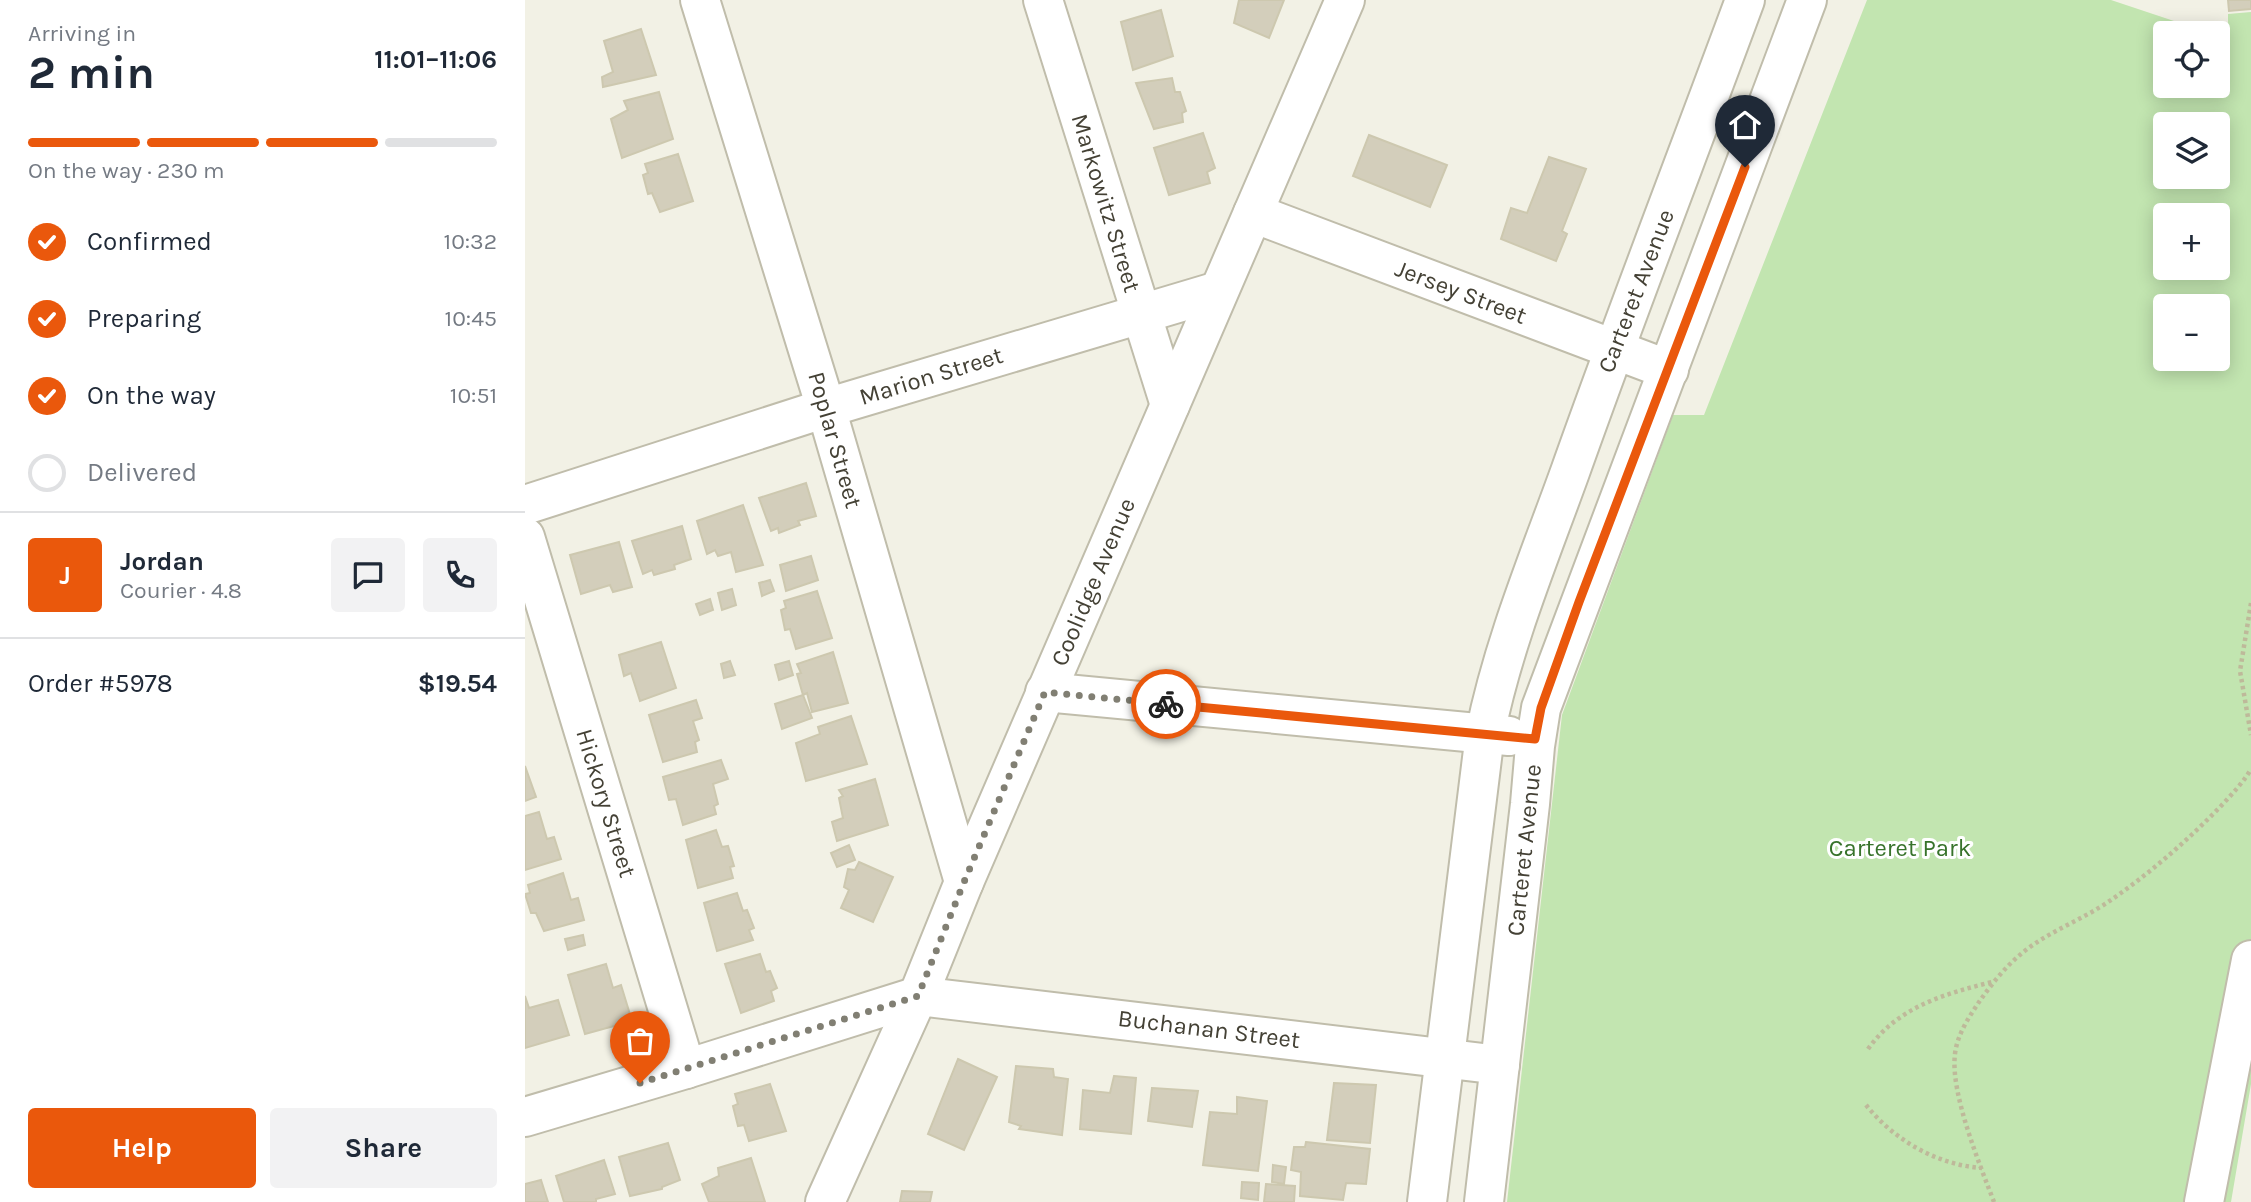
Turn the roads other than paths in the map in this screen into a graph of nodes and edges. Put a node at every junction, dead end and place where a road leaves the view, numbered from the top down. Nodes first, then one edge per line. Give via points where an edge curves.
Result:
1 (700, 0) edge
2 (1043, 0) edge
3 (1345, 0) edge
4 (1745, 0) edge
5 (1807, 0) edge
6 (1728, 47) junction
7 (1783, 66) junction
8 (1253, 213) junction
9 (1218, 291) junction
10 (1140, 313) junction
11 (1613, 350) junction
12 (1669, 370) junction
13 (1170, 405) junction
14 (826, 408) junction
15 (525, 505) edge
16 (525, 537) edge
17 (1045, 692) junction
18 (1485, 734) junction
19 (1535, 739) junction
20 (964, 882) junction
21 (2251, 960) edge
22 (918, 996) junction
23 (1445, 1057) junction
24 (1500, 1065) junction
25 (686, 1069) junction
26 (525, 1117) edge
27 (825, 1202) edge
28 (1427, 1202) edge
29 (1484, 1202) edge
30 (2204, 1202) edge

1 - 14 street, Poplar Street
2 - 10 street, Markowitz Street
3 - 8 street, Coolidge Avenue
4 - 6 street, Carteret Avenue
5 - 7 street, Carteret Avenue
6 - 7 street
6 - 11 street, Carteret Avenue
7 - 12 street, Carteret Avenue
8 - 9 street, Coolidge Avenue
8 - 11 street, Jersey Street
9 - 10 street, Marion Street
9 - 13 street, Coolidge Avenue
10 - 13 street, Markowitz Street
10 - 14 street, Marion Street
11 - 12 street, Jersey Street
11 - 18 street, Carteret Avenue via 1517,618
12 - 19 street, Carteret Avenue via 1545,696
13 - 17 street, Coolidge Avenue
14 - 15 street, Marion Street
14 - 20 street, Poplar Street
16 - 25 street, Hickory Street
17 - 18 street
17 - 20 street, Coolidge Avenue
18 - 19 street
18 - 23 street, Carteret Avenue
19 - 24 street, Carteret Avenue
20 - 22 street, Coolidge Avenue
21 - 30 street
22 - 23 street, Buchanan Street
22 - 25 street
22 - 27 street, Coolidge Avenue
23 - 24 street, Buchanan Street
23 - 28 street, Carteret Avenue
24 - 29 street, Carteret Avenue
25 - 26 street

